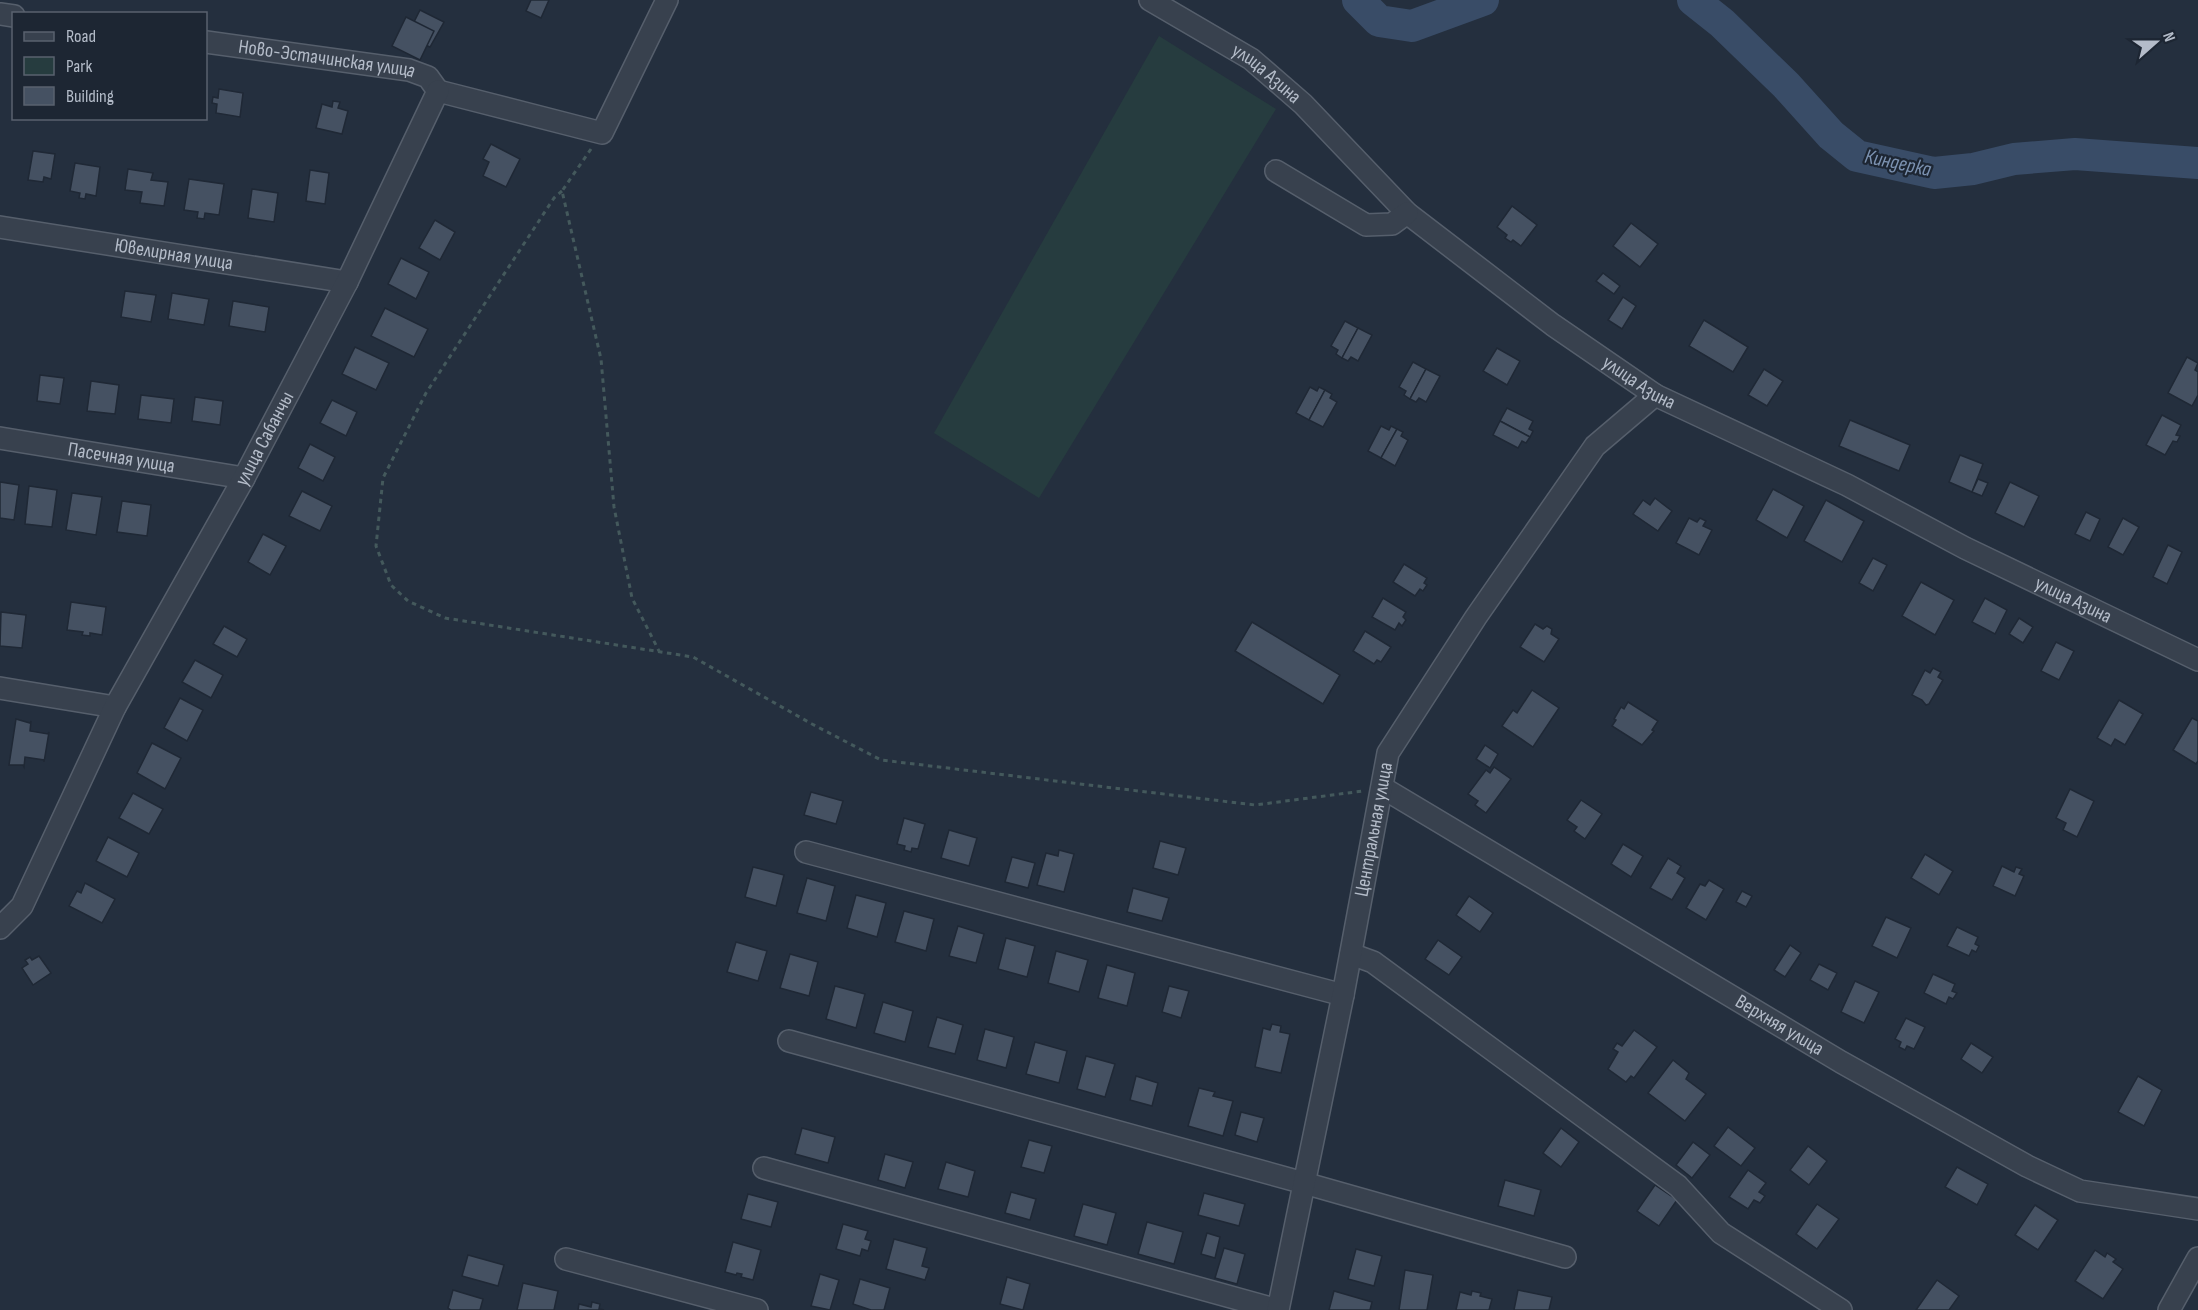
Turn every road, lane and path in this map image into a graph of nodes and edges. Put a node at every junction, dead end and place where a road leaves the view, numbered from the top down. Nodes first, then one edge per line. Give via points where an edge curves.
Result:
1 (666, 0) edge
2 (1150, 0) edge
3 (207, 42) edge
4 (438, 91) junction
5 (602, 133) junction
6 (1276, 171) dead end
7 (562, 191) junction
8 (1407, 213) junction
9 (0, 227) edge
10 (346, 282) junction
11 (1654, 395) junction
12 (0, 438) edge
13 (244, 478) junction
14 (659, 651) junction
15 (2198, 660) edge
16 (0, 688) edge
17 (115, 707) junction
18 (1383, 788) junction
19 (806, 852) dead end
20 (0, 903) edge
21 (22, 906) junction
22 (0, 928) edge
23 (1351, 954) junction
24 (1343, 995) junction
25 (789, 1041) dead end
26 (764, 1168) dead end
27 (1304, 1183) junction
28 (2198, 1209) edge
29 (1565, 1257) dead end
30 (566, 1258) dead end
31 (2198, 1258) edge
32 (757, 1310) edge
33 (1278, 1310) edge
34 (1841, 1310) edge
35 (2169, 1310) edge

1 - 5 street
2 - 8 street, улица Азина via 1251,59 1303,104
3 - 4 street, Ново-Эстачинская улица via 410,70 428,77
4 - 5 street
4 - 10 street, улица Сабанчы
5 - 7 path
6 - 8 street via 1366,225 1392,224
7 - 14 path via 601,358 614,507 632,598
7 - 14 path via 426,393 383,478 376,546 391,585 408,601 445,618
8 - 11 street, улица Азина via 1553,325
9 - 10 street, Ювелирная улица
10 - 13 street, улица Сабанчы
11 - 15 street, улица Азина via 1847,485 1965,548
11 - 18 street, Центральная улица via 1595,446 1476,617 1388,753
12 - 13 street, Пасечная улица
13 - 17 street, улица Сабанчы
14 - 18 path via 693,657 881,760 1254,805
16 - 17 street
17 - 21 street, улица Сабанчы
18 - 23 street, Центральная улица
18 - 28 street, Верхняя улица via 1841,1062 2027,1166 2080,1191
19 - 24 street
20 - 21 street
21 - 22 street, улица Сабанчы
23 - 24 street, Центральная улица
23 - 34 street via 1373,962 1678,1186 1721,1233
24 - 27 street, Центральная улица
25 - 27 street
26 - 33 street
27 - 29 street
27 - 33 street, Центральная улица
30 - 32 street
31 - 35 street

